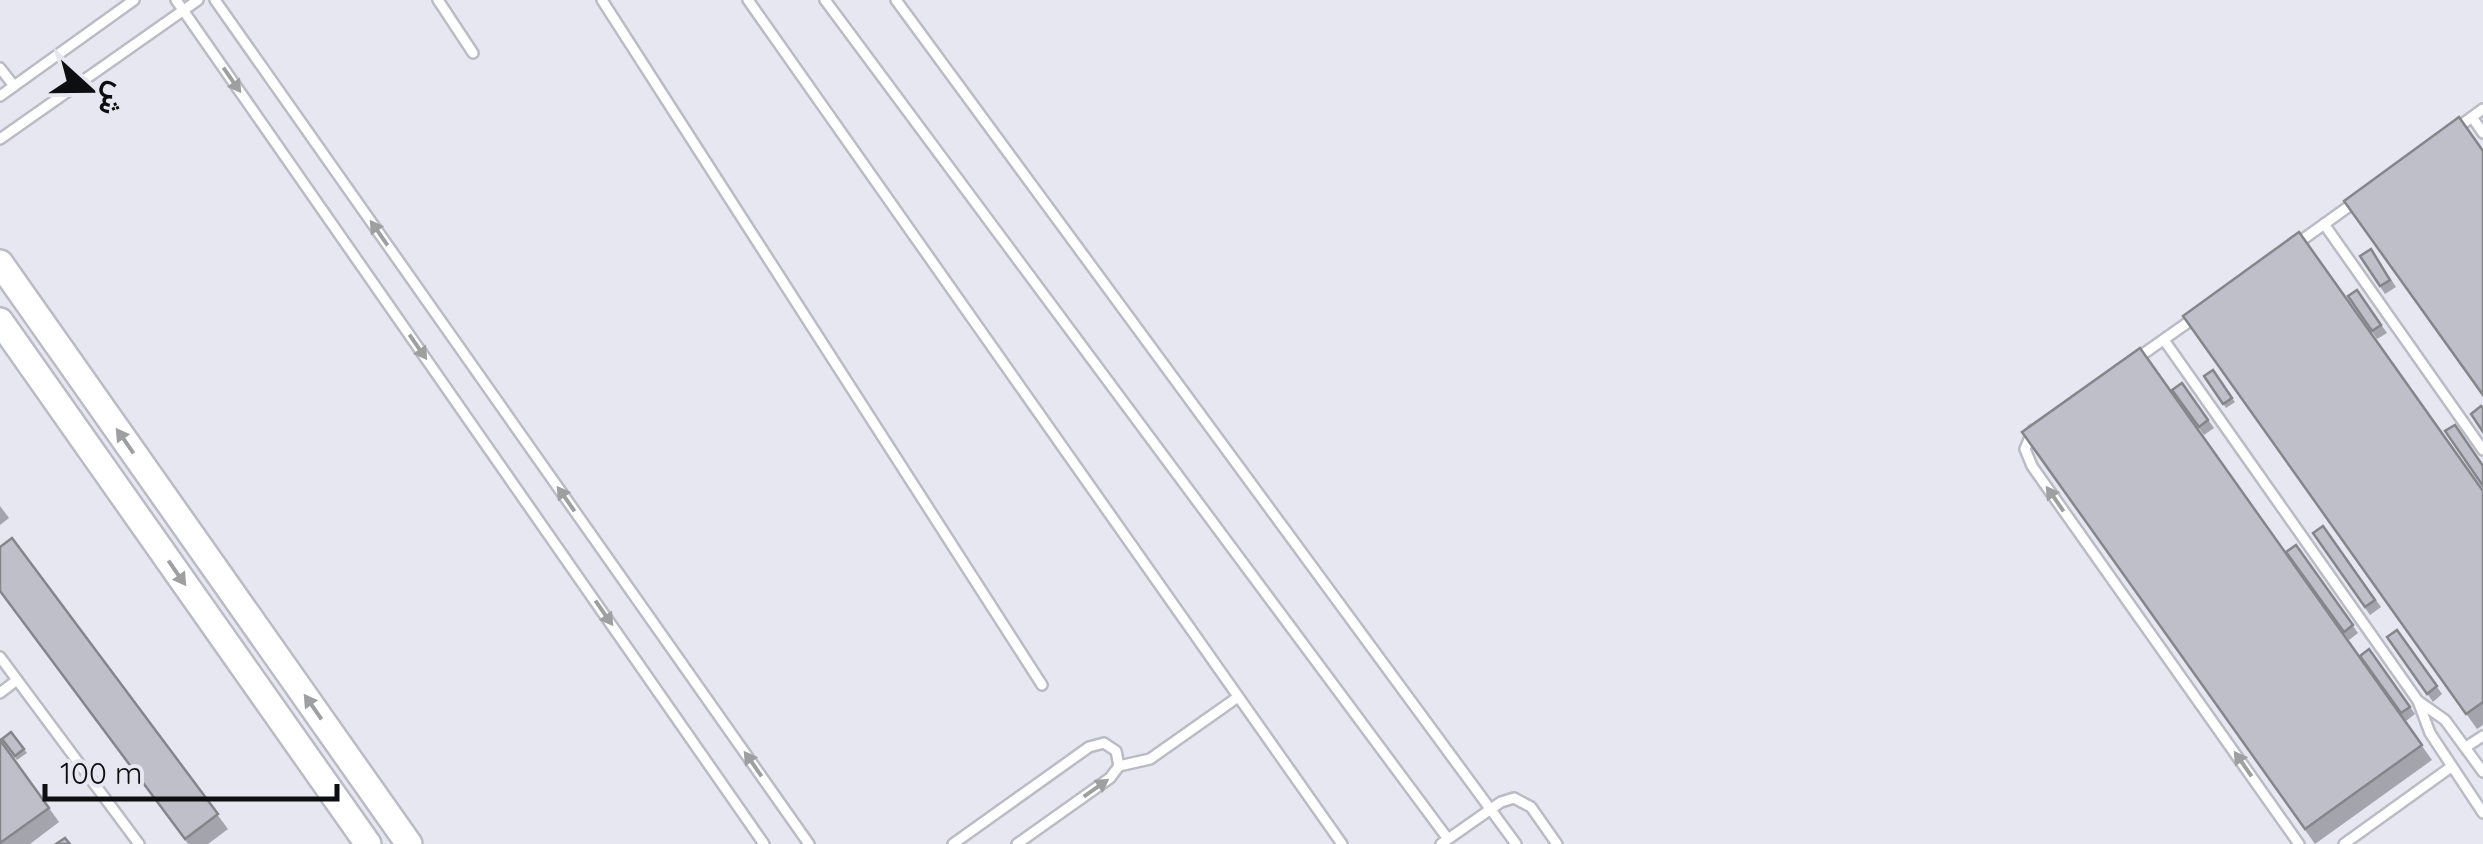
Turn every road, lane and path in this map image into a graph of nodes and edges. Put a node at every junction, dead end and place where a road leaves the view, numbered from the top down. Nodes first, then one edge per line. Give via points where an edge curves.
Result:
1 (134, 0) edge
2 (176, 0) edge
3 (198, 0) edge
4 (214, 0) edge
5 (438, 0) edge
6 (602, 0) edge
7 (748, 0) edge
8 (825, 0) edge
9 (896, 0) edge
10 (184, 10) junction
11 (473, 53) dead end
12 (0, 68) edge
13 (14, 86) junction
14 (0, 96) edge
15 (2483, 109) edge
16 (2472, 117) junction
17 (2483, 134) edge
18 (0, 139) edge
19 (2442, 139) edge
20 (2368, 192) edge
21 (2324, 224) junction
22 (2292, 248) edge
23 (0, 263) edge
24 (2212, 305) edge
25 (0, 321) edge
26 (2164, 340) junction
27 (2133, 361) edge
28 (2038, 425) edge
29 (2483, 450) edge
30 (0, 657) edge
31 (18, 680) junction
32 (1042, 684) dead end
33 (0, 693) edge
34 (1238, 696) junction
35 (2418, 701) junction
36 (2483, 736) edge
37 (2466, 747) junction
38 (1119, 766) junction
39 (2451, 767) junction
40 (2483, 772) edge
41 (1492, 809) junction
42 (2483, 813) edge
43 (1445, 842) edge
44 (2348, 843) edge
45 (139, 844) edge
46 (368, 844) edge
47 (409, 844) edge
48 (764, 844) edge
49 (809, 844) edge
50 (953, 844) edge
51 (1017, 844) edge
52 (1342, 844) edge
53 (1516, 844) edge
54 (1558, 844) edge
55 (2299, 844) edge

1 - 13 lane
2 - 10 lane
3 - 10 lane
49 -> 4 lane
5 - 11 lane
6 - 32 lane
7 - 34 lane
8 - 43 lane
9 - 41 lane
10 - 18 lane
10 -> 48 lane
12 - 13 lane
13 - 14 lane
15 - 16 lane
16 - 17 lane
16 - 19 lane
20 - 21 lane
21 - 22 lane
21 - 29 lane
47 -> 23 street
24 - 26 lane
25 -> 46 street
26 - 27 lane
26 - 35 lane
55 -> 28 lane via 2027,458 2026,440
30 - 31 lane
31 - 33 lane
31 - 45 lane
34 - 38 lane via 1150,759
34 - 52 lane
35 - 37 lane
35 - 39 lane
36 - 37 lane
37 - 40 lane
38 - 50 lane via 1111,746 1089,746
51 -> 38 lane
39 - 42 lane
39 - 44 lane
41 - 43 lane
41 - 53 lane
41 - 54 lane via 1521,800

